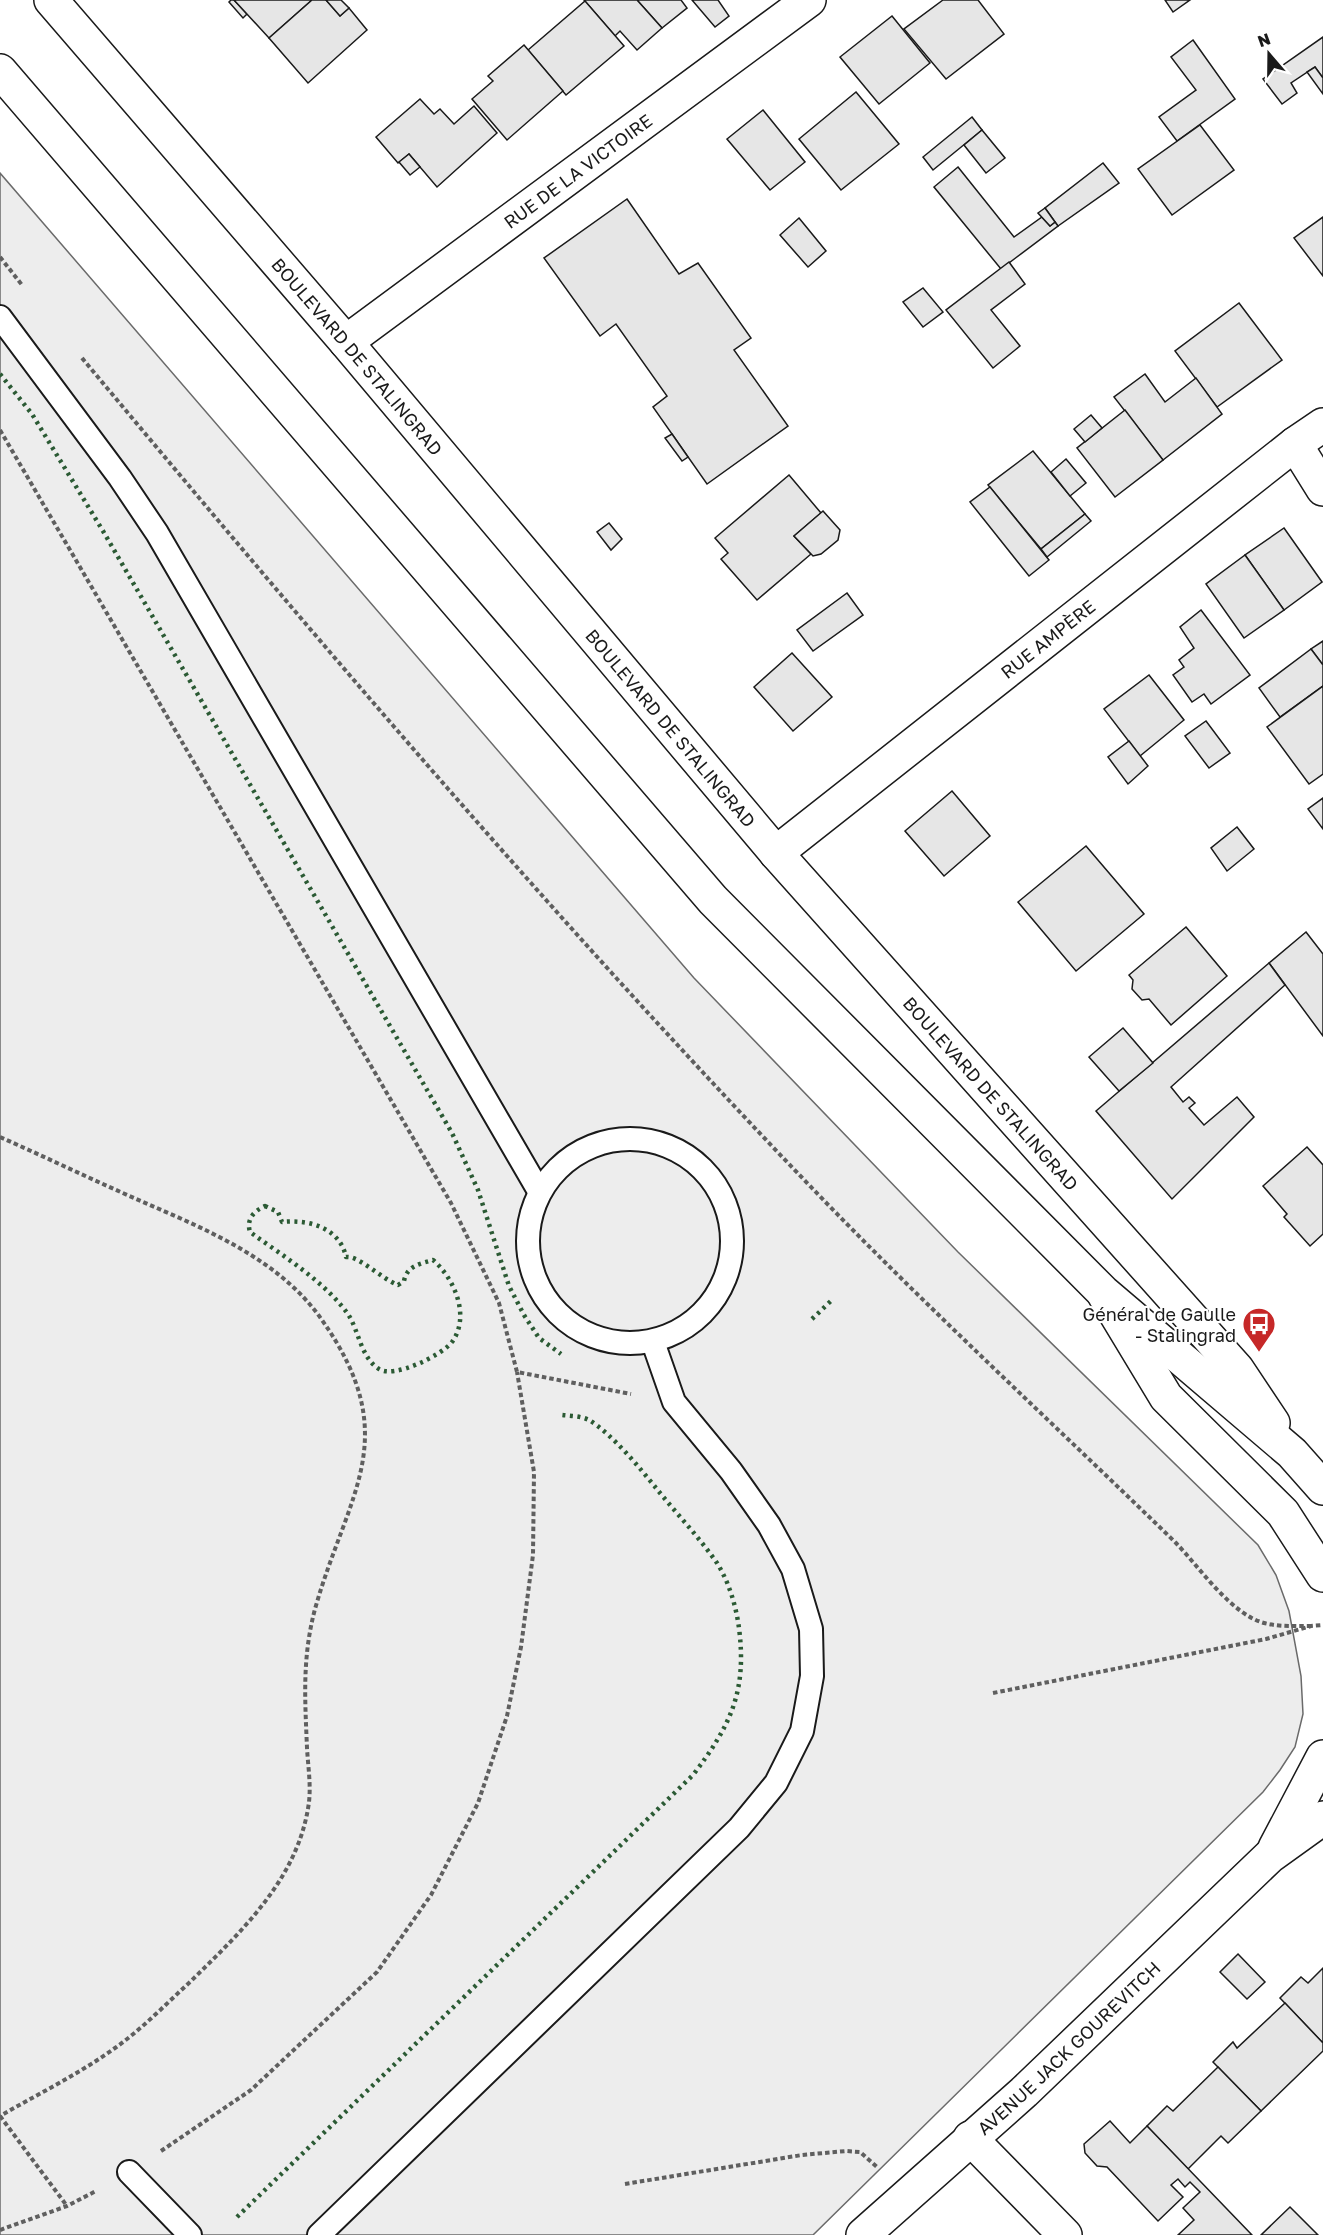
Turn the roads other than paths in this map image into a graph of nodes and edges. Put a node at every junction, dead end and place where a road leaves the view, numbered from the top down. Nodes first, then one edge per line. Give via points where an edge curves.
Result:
1 (51, 0) edge
2 (809, 0) edge
3 (0, 71) edge
4 (0, 317) edge
5 (346, 342) junction
6 (1323, 425) edge
7 (1295, 444) junction
8 (1323, 489) edge
9 (776, 853) junction
10 (539, 1191) junction
11 (1103, 1292) junction
12 (653, 1342) junction
13 (1292, 1453) junction
14 (1323, 1488) edge
15 (1323, 1575) edge
16 (1323, 1757) edge
17 (1323, 1818) edge
18 (1270, 1856) junction
19 (969, 2138) junction
20 (129, 2172) road end
21 (190, 2235) edge
22 (319, 2235) edge
23 (863, 2235) edge
24 (1065, 2235) edge

1 - 5 main road, BOULEVARD DE STALINGRAD
2 - 5 main road, RUE DE LA VICTOIRE
3 - 11 main road, BOULEVARD DE STALINGRAD via 713,900
4 - 10 lane via 157,533
5 - 9 main road, BOULEVARD DE STALINGRAD
6 - 7 main road, RUE AMPÈRE
7 - 8 main road
7 - 9 main road, RUE AMPÈRE
9 - 13 main road, BOULEVARD DE STALINGRAD via 1238,1369
10 - 12 lane via 528,1224 528,1258 539,1289 559,1316 587,1335 620,1344
10 - 12 lane via 560,1165 589,1146 622,1139 656,1142 688,1156 712,1179 728,1210 734,1243 727,1277 710,1306 685,1328
11 - 13 main road, BOULEVARD DE STALINGRAD
11 - 15 main road via 1166,1396 1283,1513
12 - 22 lane via 674,1402 731,1470 769,1525 793,1569 811,1629 812,1676 802,1731 776,1783 739,1828
13 - 14 main road, BOULEVARD DE STALINGRAD
16 - 18 main road, AVENUE JACK GOUREVITCH
17 - 18 main road, AVENUE JACK GOUREVITCH
18 - 19 main road, AVENUE JACK GOUREVITCH via 1024,2091
19 - 23 main road, AVENUE JACK GOUREVITCH
19 - 24 main road
20 - 21 lane

